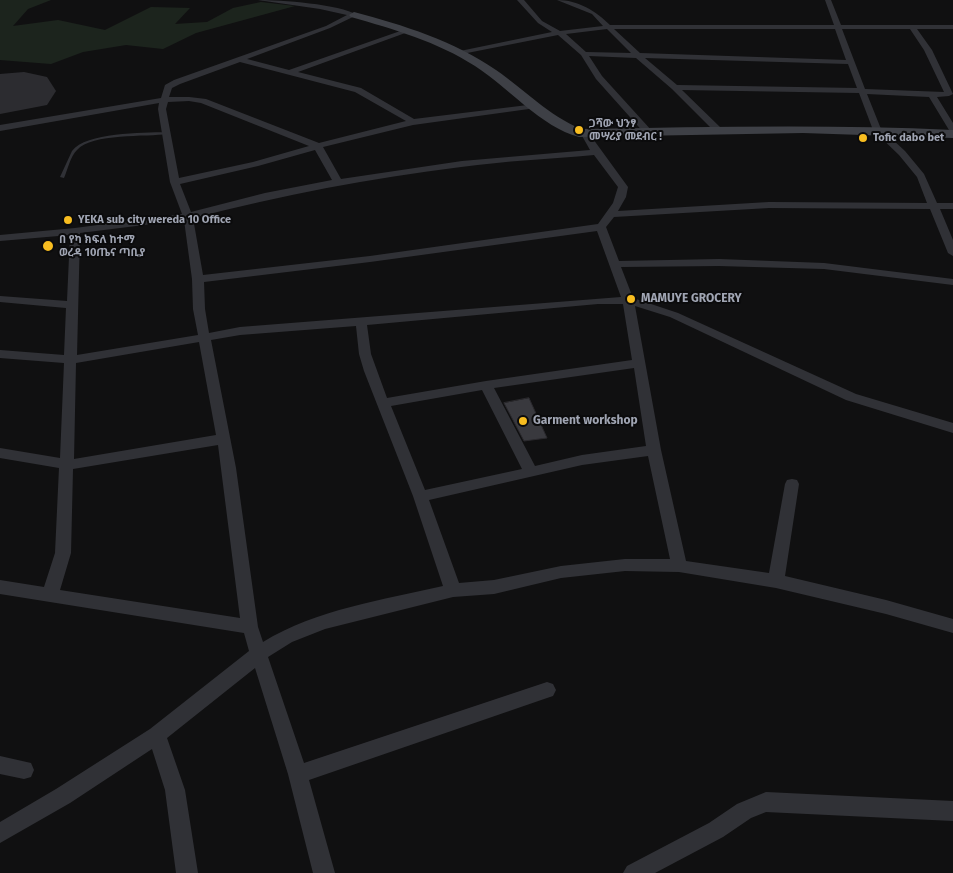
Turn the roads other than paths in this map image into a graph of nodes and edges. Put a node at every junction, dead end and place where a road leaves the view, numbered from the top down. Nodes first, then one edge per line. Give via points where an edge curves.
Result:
1 (261, 0) edge
2 (329, 0) edge
3 (520, 0) edge
4 (560, 0) edge
5 (828, 0) edge
6 (320, 7) junction
7 (354, 15) junction
8 (608, 27) junction
9 (838, 27) junction
10 (912, 27) junction
11 (953, 27) edge
12 (406, 31) junction
13 (558, 33) junction
14 (460, 53) junction
15 (584, 54) junction
16 (636, 54) junction
17 (238, 59) junction
18 (851, 62) junction
19 (289, 72) junction
20 (675, 86) junction
21 (862, 91) junction
22 (932, 95) junction
23 (165, 100) junction
24 (536, 106) junction
25 (413, 122) junction
26 (0, 128) edge
27 (718, 130) junction
28 (877, 130) junction
29 (953, 132) edge
30 (166, 133) junction
31 (649, 133) junction
32 (585, 134) junction
33 (318, 146) junction
34 (596, 152) junction
35 (62, 177) dead end
36 (175, 182) junction
37 (338, 182) junction
38 (932, 205) junction
39 (953, 206) edge
40 (610, 214) junction
41 (188, 216) junction
42 (601, 227) junction
43 (75, 231) junction
44 (0, 238) edge
45 (953, 252) edge
46 (614, 264) junction
47 (198, 279) junction
48 (953, 282) edge
49 (0, 299) edge
50 (628, 300) junction
51 (72, 305) junction
52 (361, 322) junction
53 (204, 337) junction
54 (0, 354) edge
55 (71, 360) junction
56 (639, 363) junction
57 (486, 385) junction
58 (383, 403) junction
59 (953, 428) edge
60 (223, 439) junction
61 (654, 450) junction
62 (0, 453) edge
63 (67, 464) junction
64 (530, 471) junction
65 (792, 484) dead end
66 (420, 496) junction
67 (679, 566) junction
68 (776, 581) junction
69 (0, 587) edge
70 (453, 590) junction
71 (50, 594) junction
72 (953, 626) edge
73 (250, 627) junction
74 (260, 653) junction
75 (547, 690) dead end
76 (156, 735) junction
77 (0, 765) edge
78 (24, 770) dead end
79 (298, 774) junction
80 (953, 811) edge
81 (0, 833) edge
82 (187, 873) edge
83 (324, 873) edge
84 (634, 873) edge

1 - 6 street
2 - 6 street
3 - 13 street via 540,22
4 - 8 street via 590,10
5 - 9 street
6 - 7 street
7 - 12 main road
7 - 17 street
8 - 9 street
8 - 13 street
8 - 16 street
9 - 10 street
9 - 18 street
10 - 11 street
10 - 22 street via 949,91 949,94
12 - 14 main road
12 - 19 street
13 - 14 street
13 - 15 street
14 - 24 main road via 491,71
15 - 16 street
15 - 31 street via 599,77
16 - 18 street
16 - 20 street
17 - 19 street
17 - 23 street via 168,87
18 - 21 street
19 - 25 street via 358,90
20 - 21 street
20 - 27 street
21 - 22 street
21 - 28 street
22 - 29 street
23 - 26 street
23 - 30 street via 162,109
23 - 33 street via 203,101
24 - 25 street
24 - 32 main road via 554,121
25 - 33 street
27 - 28 main road
27 - 31 main road
28 - 29 main road
28 - 38 street via 902,152 921,176
30 - 35 lane via 86,143 76,148
30 - 36 street
31 - 32 main road
32 - 34 street
33 - 36 street
33 - 37 street
34 - 37 street via 462,160
34 - 40 street via 623,187
36 - 41 street
37 - 41 street
38 - 39 street
38 - 40 street via 769,205
38 - 45 street
40 - 42 street
41 - 43 street
41 - 47 street
42 - 46 street
42 - 47 street
43 - 44 street
43 - 51 street
46 - 48 street via 679,262 816,266
46 - 50 street
47 - 53 street
49 - 51 street
50 - 52 street
50 - 56 street
50 - 59 street via 674,315 851,397
51 - 55 street
52 - 53 street via 240,331
52 - 58 street via 365,354
53 - 55 street
53 - 60 street
54 - 55 street
55 - 63 street
56 - 57 street
56 - 61 street
57 - 58 street
57 - 64 street
58 - 66 street
60 - 63 street
60 - 73 street
61 - 64 street
61 - 67 street
62 - 63 street
63 - 71 street via 63,553
64 - 66 street
65 - 68 street
66 - 70 street
67 - 68 street
67 - 70 street via 625,565 561,572 494,587
68 - 72 street
69 - 71 street
70 - 74 street via 323,622 286,637
71 - 73 street
73 - 74 street
74 - 76 street
74 - 79 street
75 - 79 street
76 - 81 street
76 - 82 street via 175,790
77 - 78 street
79 - 83 street
80 - 84 street via 766,802

